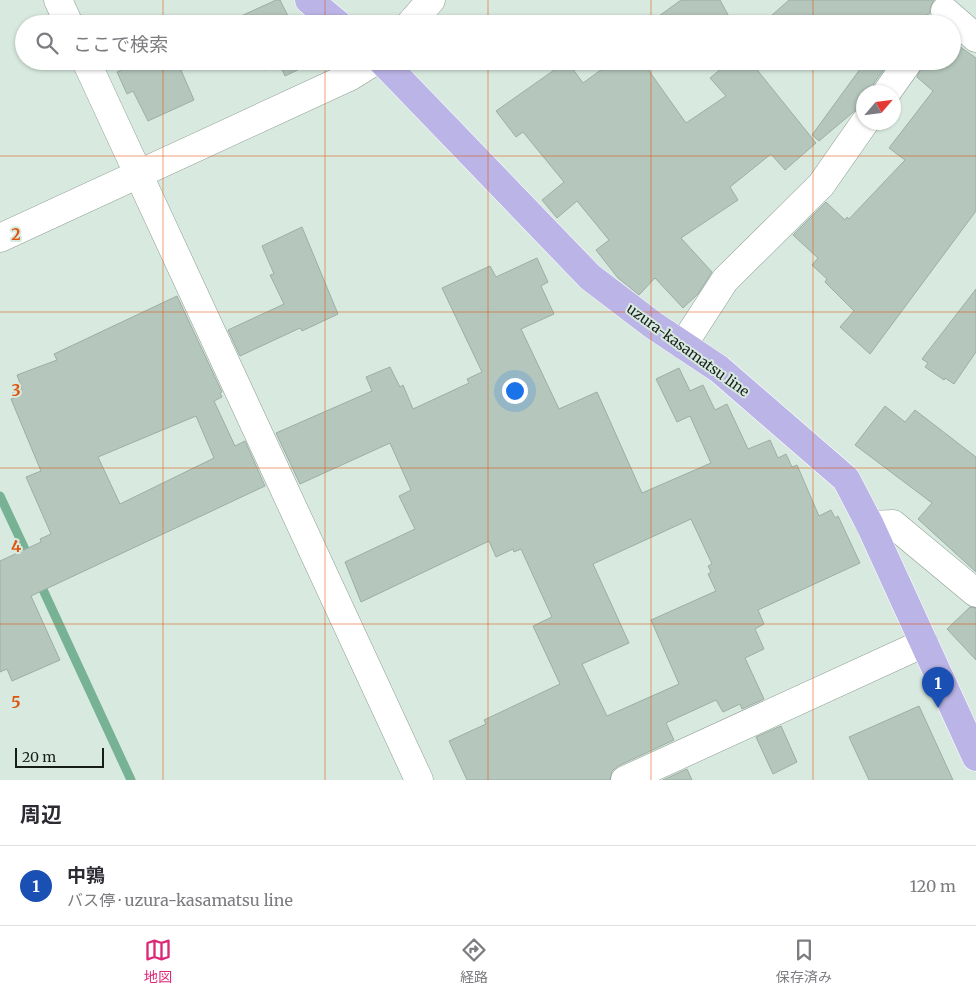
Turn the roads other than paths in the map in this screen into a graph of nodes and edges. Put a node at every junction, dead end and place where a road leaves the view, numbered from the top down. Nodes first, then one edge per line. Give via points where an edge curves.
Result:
1 (58, 0) edge
2 (309, 0) edge
3 (431, 0) edge
4 (65, 15) edge
5 (327, 15) edge
6 (418, 15) edge
7 (961, 27) edge
8 (976, 38) edge
9 (90, 70) edge
10 (361, 70) edge
11 (391, 70) edge
12 (903, 70) edge
13 (892, 85) edge
14 (859, 130) edge
15 (140, 175) junction
16 (0, 238) edge
17 (682, 345) junction
18 (870, 525) junction
19 (974, 587) edge
20 (924, 643) junction
21 (976, 757) edge
22 (419, 780) edge
23 (625, 780) edge

1 - 4 street
2 - 5 main road
3 - 6 street
7 - 8 street
9 - 15 street
10 - 15 street
11 - 17 main road, uzura-kasamatsu line via 590,277
12 - 13 street
14 - 17 street via 821,185 725,280
15 - 16 street
15 - 22 street
17 - 18 main road, uzura-kasamatsu line via 720,369 846,479
18 - 19 street via 893,524
18 - 20 main road, uzura-kasamatsu line
20 - 21 main road, uzura-kasamatsu line
20 - 23 street

